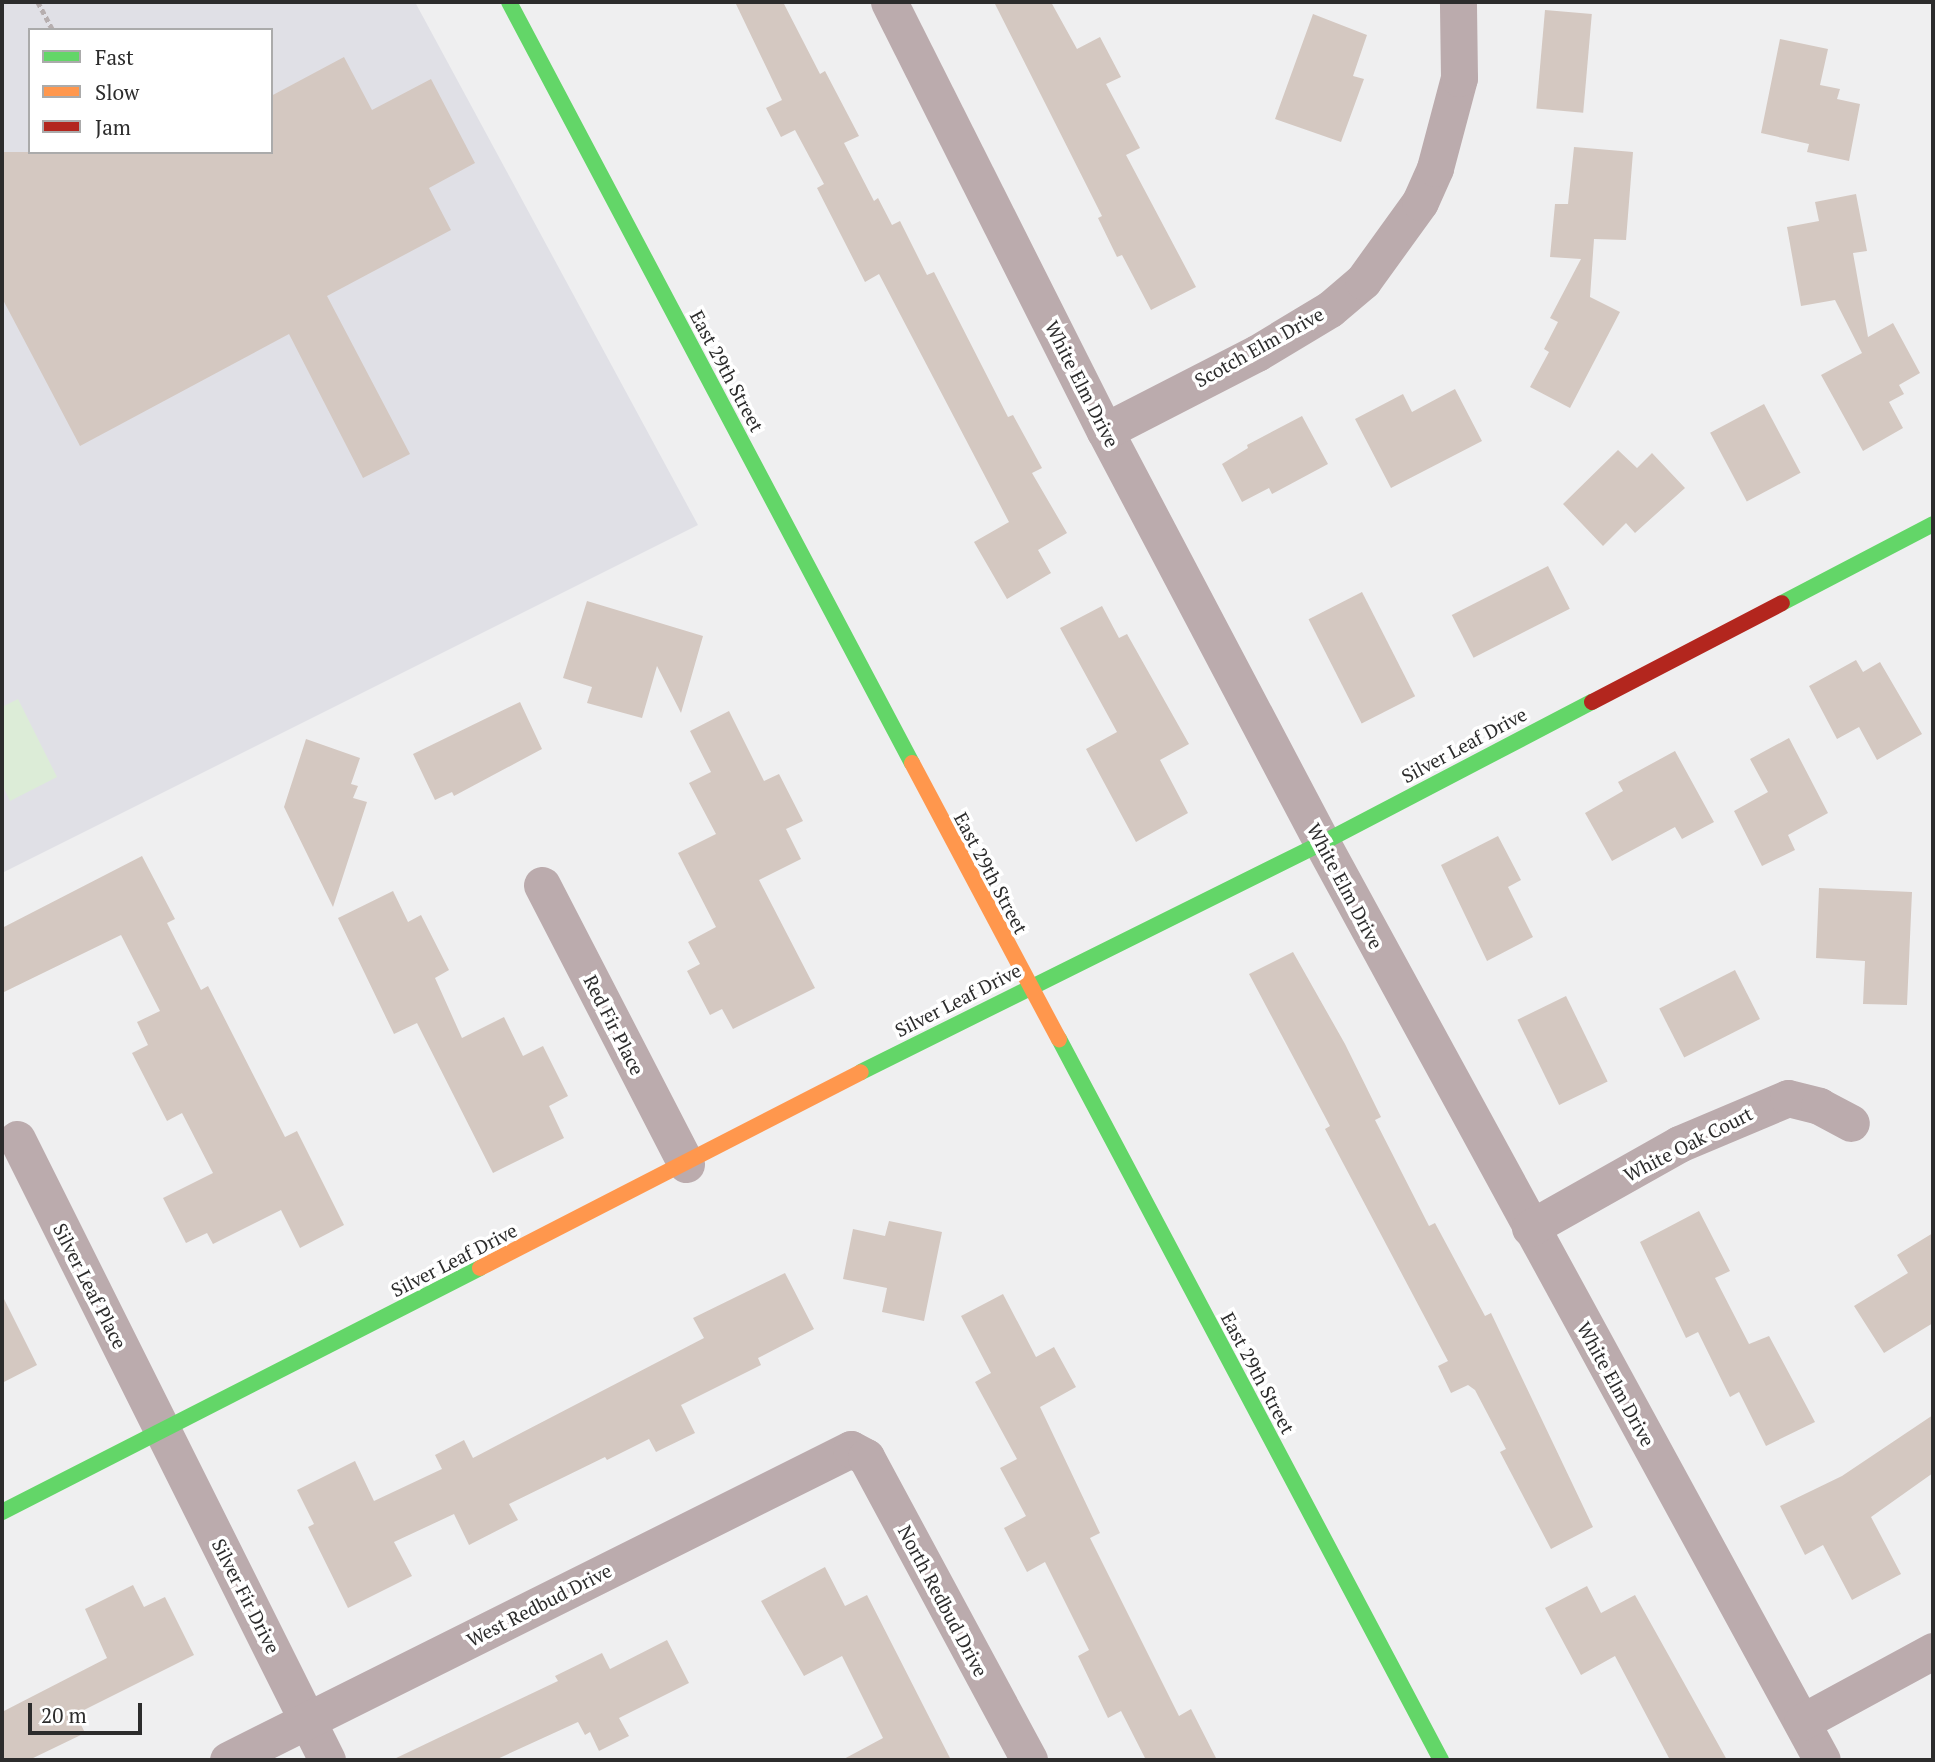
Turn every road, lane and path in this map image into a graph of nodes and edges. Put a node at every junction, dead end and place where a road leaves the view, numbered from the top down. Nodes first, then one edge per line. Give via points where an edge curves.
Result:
1 (38, 2) edge
2 (509, 2) edge
3 (889, 2) edge
4 (1458, 2) edge
5 (52, 28) edge
6 (1105, 431) junction
7 (1933, 524) edge
8 (1322, 843) junction
9 (542, 886) dead end
10 (1028, 987) junction
11 (1851, 1123) dead end
12 (17, 1139) dead end
13 (686, 1164) junction
14 (1530, 1228) junction
15 (164, 1433) junction
16 (851, 1449) joint
17 (2, 1512) edge
18 (1933, 1651) edge
19 (308, 1721) junction
20 (1802, 1722) junction
21 (228, 1760) edge
22 (327, 1760) edge
23 (1029, 1760) edge
24 (1441, 1760) edge
25 (1822, 1760) edge

1 - 5 path
2 - 10 street, East 29th Street
3 - 6 street, White Elm Drive
4 - 6 street, Scotch Elm Drive via 1459,78 1435,168 1420,202 1363,281 1330,309 1257,353
6 - 8 street, White Elm Drive
7 - 8 street, Silver Leaf Drive
8 - 10 street, Silver Leaf Drive
8 - 14 street, White Elm Drive
9 - 13 street, Red Fir Place
10 - 13 street, Silver Leaf Drive
10 - 24 street, East 29th Street
11 - 14 street, White Oak Court via 1819,1106 1788,1098 1679,1144
12 - 15 street, Silver Leaf Place
13 - 15 street, Silver Leaf Drive
14 - 20 street, White Elm Drive
15 - 17 street, Silver Leaf Drive
15 - 19 street, Silver Fir Drive
16 - 19 street, West Redbud Drive
16 - 23 street, North Redbud Drive via 866,1457
18 - 20 street
19 - 21 street, West Redbud Drive
19 - 22 street, Silver Fir Drive
20 - 25 street, White Elm Drive

